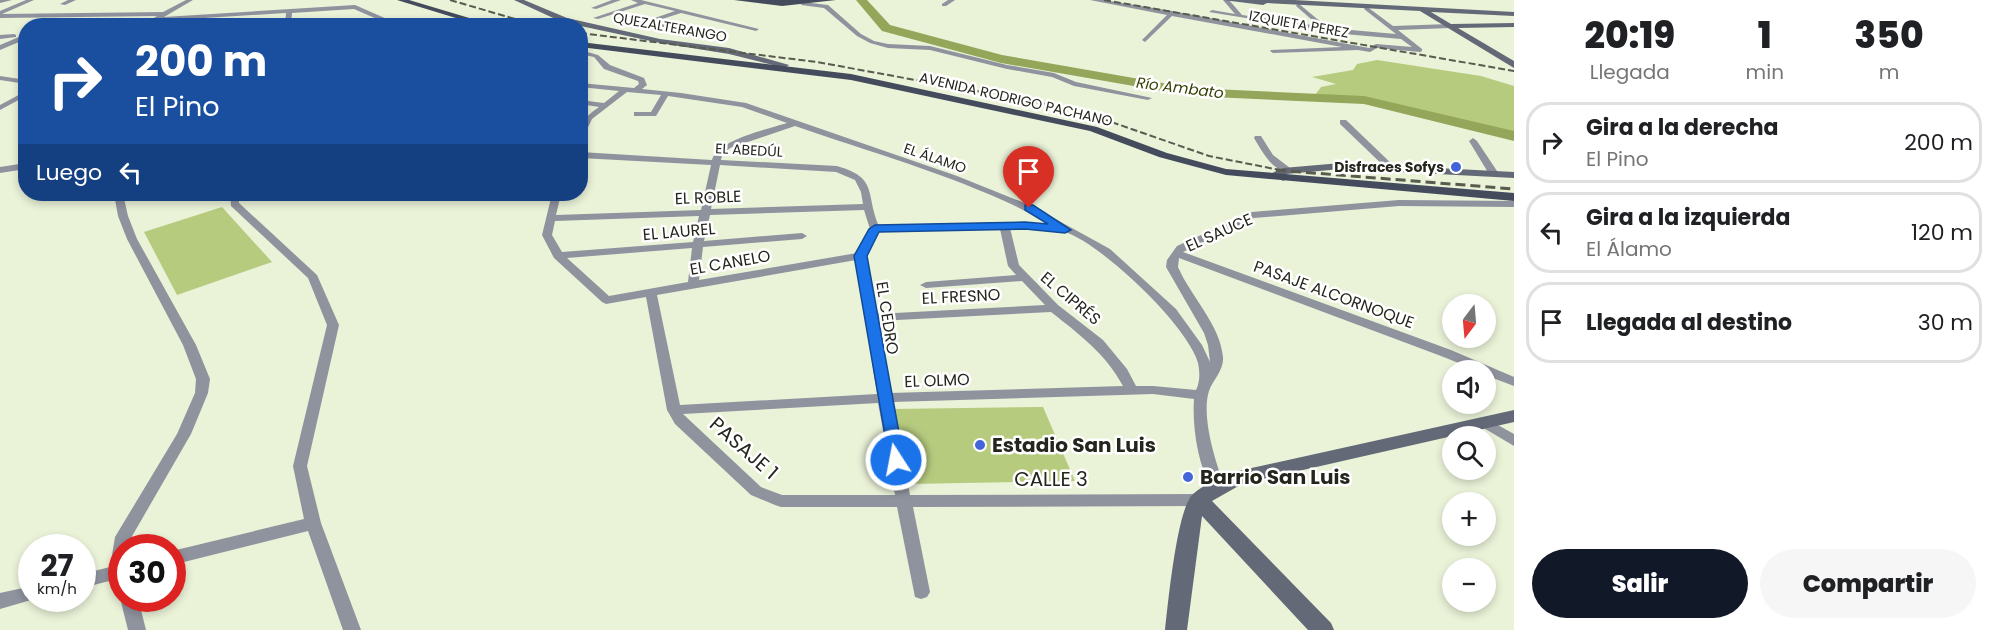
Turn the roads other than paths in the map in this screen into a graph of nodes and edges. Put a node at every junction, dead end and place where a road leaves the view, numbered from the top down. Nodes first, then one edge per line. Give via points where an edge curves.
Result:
1 (9, 0) edge
2 (31, 0) edge
3 (74, 0) edge
4 (190, 0) edge
5 (392, 0) edge
6 (401, 0) edge
7 (518, 0) edge
8 (618, 0) edge
9 (738, 0) edge
10 (756, 0) edge
11 (832, 0) edge
12 (952, 0) edge
13 (1096, 0) edge
14 (1227, 0) edge
15 (1253, 0) edge
16 (1406, 0) edge
17 (0, 1) edge
18 (638, 1) edge
19 (818, 1) edge
20 (1296, 2) edge
21 (63, 4) dead end
22 (803, 4) junction
23 (944, 5) dead end
24 (594, 8) dead end
25 (1366, 8) junction
26 (1422, 10) junction
27 (289, 11) junction
28 (680, 12) junction
29 (723, 12) dead end
30 (1172, 13) junction
31 (166, 14) junction
32 (1514, 14) edge
33 (0, 15) edge
34 (72, 15) junction
35 (1240, 16) junction
36 (66, 18) edge
37 (159, 18) edge
38 (174, 18) edge
39 (289, 18) edge
40 (383, 18) edge
41 (452, 18) edge
42 (464, 18) edge
43 (560, 18) edge
44 (596, 18) dead end
45 (708, 18) junction
46 (588, 25) edge
47 (1514, 25) edge
48 (1450, 26) junction
49 (669, 27) dead end
50 (1392, 28) junction
51 (756, 29) dead end
52 (1326, 29) junction
53 (14, 36) dead end
54 (0, 37) edge
55 (1405, 37) junction
56 (18, 40) edge
57 (1145, 40) dead end
58 (588, 43) edge
59 (588, 43) edge
60 (0, 48) edge
61 (1360, 48) junction
62 (1273, 51) dead end
63 (588, 54) edge
64 (785, 65) junction
65 (1514, 65) edge
66 (0, 78) edge
67 (18, 81) edge
68 (588, 86) edge
69 (0, 88) edge
70 (18, 88) edge
71 (631, 90) junction
72 (666, 93) junction
73 (18, 97) edge
74 (1148, 98) dead end
75 (13, 100) junction
76 (18, 101) edge
77 (588, 103) edge
78 (605, 105) junction
79 (0, 108) edge
80 (637, 114) dead end
81 (588, 115) edge
82 (1343, 122) dead end
83 (794, 123) junction
84 (1258, 138) dead end
85 (1473, 141) dead end
86 (588, 154) edge
87 (715, 161) junction
88 (18, 167) edge
89 (1391, 168) junction
90 (0, 170) edge
91 (1282, 174) junction
92 (1494, 174) junction
93 (1514, 175) edge
94 (1514, 195) edge
95 (120, 201) edge
96 (234, 201) edge
97 (555, 201) edge
98 (1514, 204) edge
99 (866, 207) junction
100 (705, 212) junction
101 (551, 218) junction
102 (1004, 225) junction
103 (875, 229) junction
104 (1065, 230) junction
105 (802, 236) dead end
106 (698, 245) junction
107 (1176, 253) junction
108 (558, 256) junction
109 (861, 256) junction
110 (1023, 278) junction
111 (693, 285) junction
112 (926, 285) dead end
113 (651, 293) junction
114 (1054, 308) junction
115 (870, 318) junction
116 (1514, 382) edge
117 (1203, 388) junction
118 (1131, 390) junction
119 (884, 398) junction
120 (674, 410) junction
121 (1514, 416) edge
122 (1487, 423) junction
123 (1514, 441) edge
124 (1217, 486) junction
125 (903, 500) junction
126 (1199, 500) junction
127 (313, 523) junction
128 (125, 534) edge
129 (186, 555) edge
130 (921, 592) dead end
131 (18, 596) edge
132 (0, 600) edge
133 (132, 612) edge
134 (137, 630) edge
135 (352, 630) edge
136 (1176, 630) edge
137 (1323, 630) edge

1 - 17 street
2 - 33 street
3 - 21 street
4 - 31 street
5 - 41 main road
6 - 42 main road
7 - 43 street, QUEZALTERANGO
8 - 24 street
9 - 22 main road
10 - 19 main road
11 - 19 main road
12 - 23 street
13 - 30 street, IZQUIETA PEREZ
13 - 35 street
14 - 20 street
14 - 35 street
15 - 20 street
16 - 26 street
18 - 28 street
18 - 44 street
19 - 22 main road
20 - 25 street
20 - 26 street
20 - 52 street
22 - 74 street via 826,6 859,35 880,44 930,48
25 - 26 street
25 - 50 street
26 - 32 street
26 - 48 street
27 - 38 street
27 - 39 street
27 - 40 street via 361,8
28 - 45 street
28 - 49 street via 650,21
29 - 45 street
30 - 57 street
30 - 61 street, IZQUIETA PEREZ
31 - 34 street
31 - 37 street
33 - 34 street
34 - 36 street
35 - 52 street
45 - 51 street
46 - 64 street, QUEZALTERANGO
47 - 48 street
48 - 50 street
48 - 65 street
50 - 55 street
52 - 55 street
53 - 54 street
55 - 61 street via 1419,50
56 - 60 street
58 - 64 main road, AVENIDA RODRIGO PACHANO
59 - 91 main road, AVENIDA RODRIGO PACHANO via 851,77 1093,129 1198,166 1245,175
61 - 62 street
63 - 71 street via 607,67 641,80 643,84
64 - 91 main road, AVENIDA RODRIGO PACHANO via 1093,124 1194,160
66 - 67 street
68 - 71 street, EL ÁLAMO
69 - 70 street
71 - 72 street, EL ÁLAMO
71 - 78 street
72 - 80 street via 652,114
72 - 83 street, EL ÁLAMO via 743,105
73 - 75 street
75 - 76 street
75 - 79 street
77 - 78 street
78 - 81 street
82 - 89 street
83 - 87 street via 727,146
83 - 104 street, EL ÁLAMO via 991,192 1029,208
84 - 91 street
85 - 92 street
86 - 87 street, EL ABEDÚL
87 - 99 street, EL ABEDÚL via 847,171 860,178 866,187
87 - 100 street
88 - 90 street
89 - 91 street via 1326,166
89 - 92 street
91 - 94 main road, AVENIDA RODRIGO PACHANO
92 - 93 street
95 - 128 street via 147,268 203,380 199,404 187,428
96 - 127 street via 313,277 333,325 300,466
97 - 101 street
98 - 107 street, EL SAUCE via 1399,203 1259,214 1238,219
99 - 100 street, EL ROBLE
99 - 103 street, EL ABEDÚL
100 - 101 street, EL ROBLE
100 - 106 street
101 - 108 street via 547,235
102 - 103 street
102 - 104 street
102 - 110 street, EL CIPRÉS via 1010,258
103 - 109 street
104 - 117 street, EL ÁLAMO via 1106,251 1172,312 1204,363
105 - 106 street, EL LAUREL
106 - 108 street, EL LAUREL
106 - 111 street
107 - 116 street, PASAJE ALCORNOQUE
107 - 117 street, EL SAUCE via 1172,267 1175,276 1209,331 1215,349 1216,367
108 - 113 street, EL CANELO via 606,300
109 - 111 street, EL CANELO
109 - 115 street, EL CEDRO
110 - 112 street
110 - 114 street, EL CIPRÉS
111 - 113 street, EL CANELO
113 - 120 street
114 - 115 street, EL FRESNO
114 - 118 street, EL CIPRÉS via 1099,343
115 - 119 street, EL CEDRO
117 - 118 street, EL OLMO
117 - 124 street, EL SAUCE via 1207,460
118 - 119 street, EL OLMO
119 - 120 street, EL OLMO
119 - 125 street, EL CEDRO
120 - 125 street, PASAJE 1 via 680,421 756,491 770,498
121 - 122 street
122 - 123 street
122 - 124 street via 1238,478
124 - 126 street
125 - 126 street, CALLE 3
125 - 130 street, EL CEDRO
126 - 136 street via 1192,514
126 - 137 street
127 - 129 street
127 - 135 street
131 - 132 street
133 - 134 street

